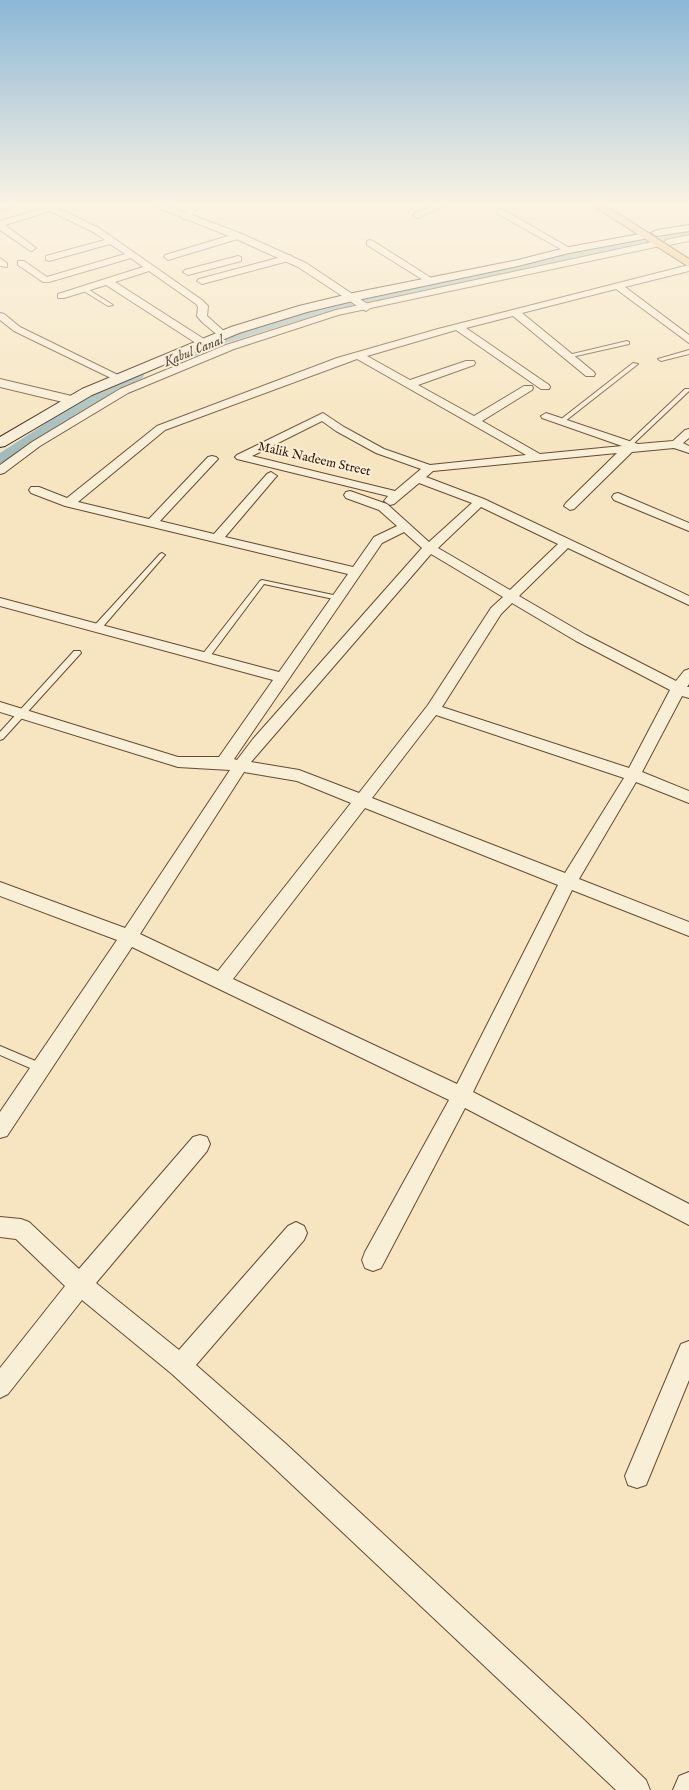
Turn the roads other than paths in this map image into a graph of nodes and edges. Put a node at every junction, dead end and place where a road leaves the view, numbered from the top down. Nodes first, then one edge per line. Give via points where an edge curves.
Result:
1 (95, 286) edge
2 (113, 286) edge
3 (174, 286) edge
4 (335, 286) edge
5 (409, 286) edge
6 (458, 286) edge
7 (618, 286) joint
8 (84, 289) junction
9 (61, 296) dead end
10 (353, 297) junction
11 (110, 305) dead end
12 (366, 307) junction
13 (514, 312) junction
14 (1, 316) edge
15 (458, 327) junction
16 (223, 335) junction
17 (689, 340) edge
18 (203, 343) junction
19 (627, 343) dead end
20 (689, 352) edge
21 (358, 355) junction
22 (567, 356) junction
23 (661, 359) dead end
24 (470, 363) dead end
25 (635, 364) dead end
26 (590, 374) dead end
27 (119, 378) junction
28 (0, 383) edge
29 (409, 384) junction
30 (545, 387) dead end
31 (528, 388) dead end
32 (687, 390) dead end
33 (72, 400) junction
34 (546, 416) dead end
35 (474, 421) junction
36 (562, 421) junction
37 (689, 432) edge
38 (0, 443) edge
39 (676, 444) junction
40 (631, 447) junction
41 (689, 450) edge
42 (538, 458) junction
43 (212, 459) dead end
44 (429, 468) junction
45 (0, 471) edge
46 (271, 476) dead end
47 (417, 478) junction
48 (35, 490) dead end
49 (350, 495) dead end
50 (398, 495) junction
51 (618, 497) dead end
52 (480, 502) junction
53 (69, 503) junction
54 (570, 506) dead end
55 (383, 507) junction
56 (152, 523) junction
57 (406, 527) junction
58 (689, 527) edge
59 (217, 539) junction
60 (567, 542) junction
61 (429, 548) junction
62 (162, 554) dead end
63 (356, 572) junction
64 (510, 597) junction
65 (338, 598) junction
66 (689, 600) edge
67 (0, 602) edge
68 (97, 628) junction
69 (77, 653) dead end
70 (205, 657) junction
71 (689, 674) edge
72 (282, 678) junction
73 (683, 691) edge
74 (0, 707) edge
75 (432, 709) junction
76 (22, 714) junction
77 (0, 737) edge
78 (223, 763) junction
79 (241, 765) junction
80 (633, 775) junction
81 (689, 797) edge
82 (361, 801) junction
83 (568, 882) junction
84 (0, 889) edge
85 (689, 929) edge
86 (129, 937) junction
87 (220, 981) junction
88 (0, 1050) edge
89 (40, 1068) junction
90 (461, 1096) junction
91 (0, 1129) edge
92 (200, 1144) dead end
93 (689, 1215) edge
94 (0, 1227) edge
95 (296, 1233) dead end
96 (373, 1260) dead end
97 (80, 1285) junction
98 (689, 1352) edge
99 (180, 1366) junction
100 (0, 1386) edge
101 (636, 1476) dead end
102 (689, 1786) edge
103 (636, 1790) edge
104 (687, 1790) edge

1 - 8 street
2 - 18 street
3 - 16 street via 203,306 202,316
4 - 10 street
5 - 10 main road
6 - 12 street
7 - 13 street
7 - 17 street
8 - 9 street
8 - 11 lane
10 - 12 street
10 - 16 main road via 303,309
12 - 45 street via 336,313 230,346 124,391 36,444
13 - 15 street
13 - 22 street
14 - 27 street via 17,329
15 - 21 street
15 - 30 street
16 - 18 main road
18 - 27 main road
19 - 22 lane
20 - 23 lane
21 - 29 street
21 - 53 street via 162,428
22 - 26 street
24 - 29 street
25 - 36 lane
27 - 33 main road
28 - 33 street
29 - 35 street
31 - 35 street
32 - 40 lane
33 - 38 main road
34 - 36 street
35 - 42 street
36 - 40 street
37 - 39 street
39 - 40 street
39 - 41 street
40 - 42 street
40 - 54 street
42 - 44 street
43 - 56 street
44 - 47 street
44 - 50 street, Malik Nadeem Street via 380,451 340,429 323,416 241,457
46 - 59 street
47 - 50 street
47 - 52 street
48 - 53 street
49 - 55 street
50 - 55 street
51 - 58 street
52 - 60 street
52 - 61 street
53 - 56 street
55 - 57 street
56 - 59 street
57 - 61 street
57 - 63 street via 378,540
59 - 63 street
60 - 64 street
60 - 66 street
61 - 64 street
61 - 79 street
62 - 68 lane
63 - 65 street
64 - 73 street via 581,638
64 - 75 street via 496,611
65 - 70 lane via 262,582
65 - 72 street
67 - 68 street
68 - 70 street
69 - 76 lane
70 - 72 street
71 - 73 street
72 - 78 street
73 - 80 street
74 - 76 street
75 - 80 street
75 - 82 street
76 - 77 lane
76 - 78 street via 178,762
78 - 79 street
79 - 82 street via 299,776
79 - 86 street
80 - 81 street
80 - 83 street
82 - 83 street
82 - 87 street
83 - 85 street
83 - 90 street
84 - 86 street
86 - 87 street
86 - 89 street
87 - 90 street
88 - 89 lane
89 - 91 street
90 - 93 street
90 - 96 street
92 - 97 street
94 - 97 street via 21,1229
95 - 99 street
97 - 99 street
97 - 100 street
98 - 101 street
99 - 103 street via 276,1452
102 - 104 street

